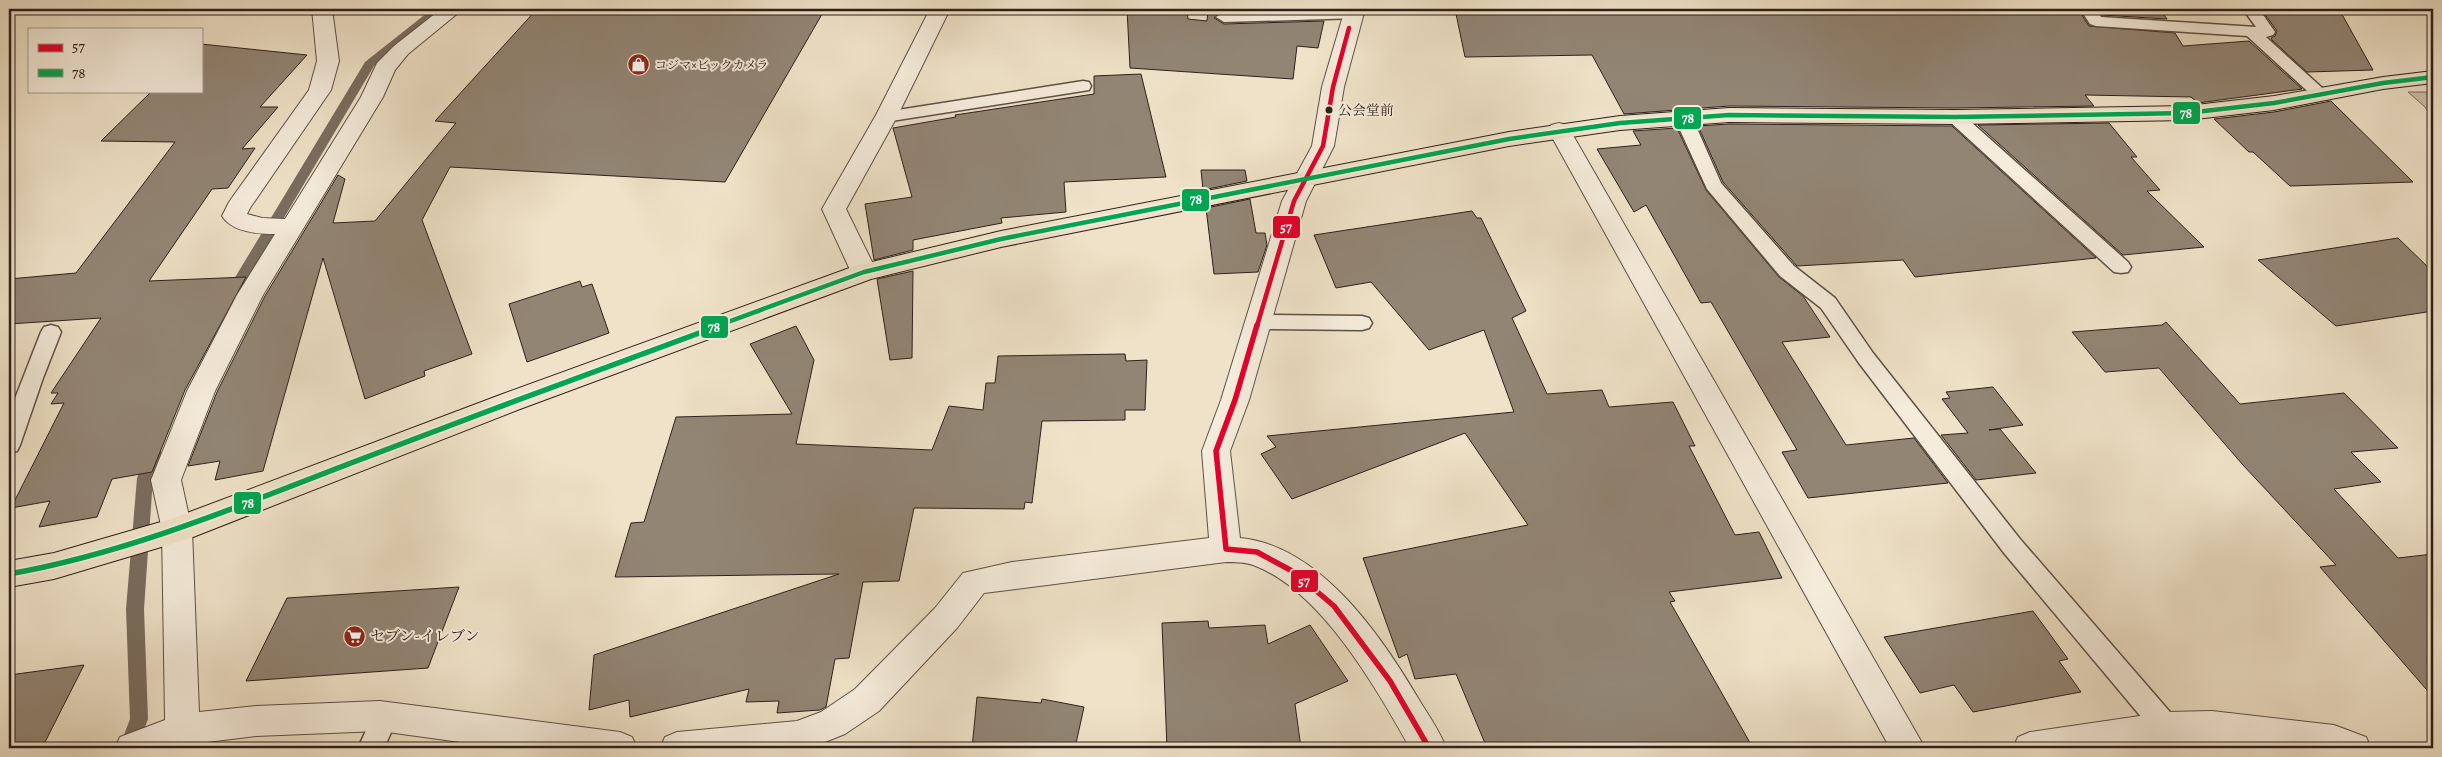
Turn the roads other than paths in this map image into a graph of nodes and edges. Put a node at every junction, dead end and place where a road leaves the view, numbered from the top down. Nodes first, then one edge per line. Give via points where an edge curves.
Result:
1 (322, 9) edge
2 (453, 9) edge
3 (940, 9) edge
4 (2088, 9) edge
5 (2251, 9) edge
6 (1354, 12) edge
7 (1224, 17) dead end
8 (2251, 32) junction
9 (2433, 77) edge
10 (1083, 86) dead end
11 (2322, 95) junction
12 (1954, 116) junction
13 (885, 117) junction
14 (1683, 117) junction
15 (1559, 130) junction
16 (1308, 177) junction
17 (292, 227) junction
18 (2121, 267) dead end
19 (864, 272) junction
20 (1259, 322) junction
21 (1362, 323) dead end
22 (51, 332) dead end
23 (9, 445) edge
24 (177, 530) junction
25 (1226, 549) junction
26 (9, 574) edge
27 (385, 717) junction
28 (2166, 728) junction
29 (182, 729) junction
30 (132, 748) edge
31 (371, 748) edge
32 (620, 748) edge
33 (677, 748) edge
34 (1430, 748) edge
35 (1908, 748) edge
36 (2030, 748) edge
37 (2354, 748) edge

1 - 17 street via 328,61 320,90 234,216 240,221
2 - 17 street via 401,50 385,68 372,97
3 - 13 street
4 - 8 lane via 2096,22
5 - 8 lane via 2267,32
6 - 7 lane
6 - 16 street via 1333,87 1323,146
8 - 11 lane
9 - 11 main road via 2366,85
10 - 13 lane
11 - 12 main road via 2187,113
12 - 14 main road
12 - 18 lane
13 - 19 street via 834,209
14 - 15 main road
14 - 28 lane via 1713,185 1787,271 1828,303 1866,358 2012,546
15 - 16 main road
15 - 35 street
16 - 19 main road via 1001,239
16 - 20 street via 1294,201
17 - 24 street via 250,295 201,391 166,480
19 - 24 main road via 510,402
20 - 21 lane
20 - 25 street via 1216,451
22 - 23 lane
24 - 26 main road via 54,566
24 - 29 street
25 - 33 street via 974,582 946,618 868,700 833,723 798,737
25 - 34 street via 1257,552 1294,572 1334,606 1390,681
27 - 29 street via 256,721
27 - 31 lane
27 - 32 street
28 - 36 street
28 - 37 street via 2212,727 2334,741
29 - 30 street

